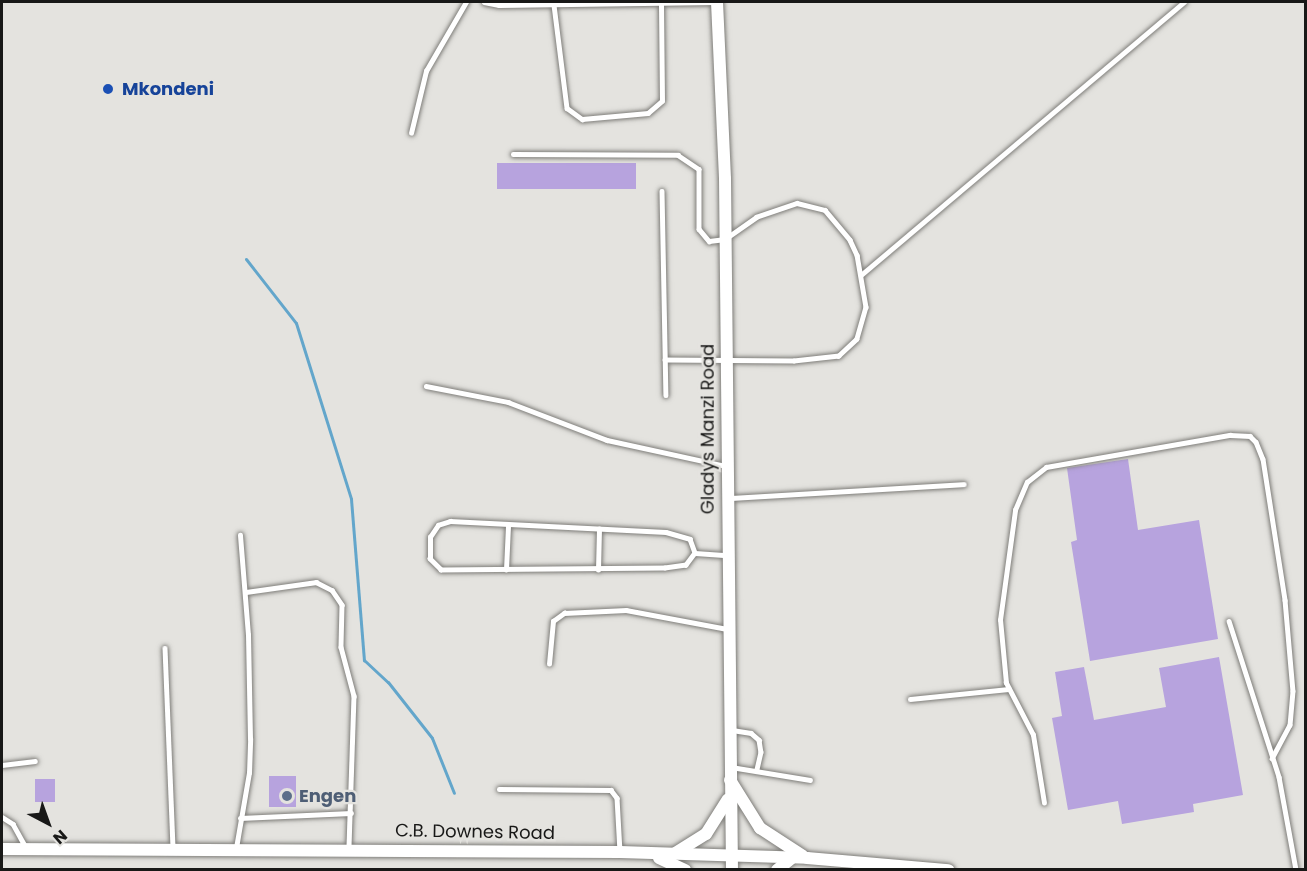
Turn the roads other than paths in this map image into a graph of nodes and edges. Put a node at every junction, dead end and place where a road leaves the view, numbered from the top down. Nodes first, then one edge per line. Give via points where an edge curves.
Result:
1 (466, 2) edge
2 (484, 2) edge
3 (717, 2) edge
4 (1184, 2) edge
5 (661, 3) junction
6 (554, 4) junction
7 (411, 133) dead end
8 (513, 154) dead end
9 (662, 191) dead end
10 (725, 239) junction
11 (861, 275) junction
12 (665, 360) junction
13 (726, 362) junction
14 (426, 386) dead end
15 (666, 395) dead end
16 (726, 466) junction
17 (964, 484) dead end
18 (727, 498) junction
19 (508, 526) junction
20 (599, 529) junction
21 (240, 535) dead end
22 (695, 553) junction
23 (728, 555) junction
24 (506, 570) junction
25 (598, 570) junction
26 (246, 592) junction
27 (1229, 621) dead end
28 (728, 629) junction
29 (165, 648) dead end
30 (549, 664) dead end
31 (1008, 690) junction
32 (910, 699) dead end
33 (728, 729) junction
34 (1272, 759) junction
35 (35, 761) dead end
36 (2, 765) edge
37 (757, 769) junction
38 (729, 771) junction
39 (810, 780) dead end
40 (499, 789) dead end
41 (729, 797) junction
42 (1044, 803) dead end
43 (351, 813) junction
44 (2, 817) edge
45 (240, 818) junction
46 (173, 848) junction
47 (236, 848) junction
48 (2, 849) edge
49 (26, 849) junction
50 (350, 849) junction
51 (620, 852) junction
52 (650, 854) junction
53 (671, 855) junction
54 (731, 856) junction
55 (792, 858) junction
56 (807, 858) junction
57 (878, 867) edge
58 (685, 870) edge
59 (732, 870) edge
60 (777, 870) edge
61 (948, 870) edge
62 (1296, 870) edge

1 - 7 lane via 426,71
2 - 6 lane
3 - 5 lane
3 - 10 main road, Gladys Manzi Road
4 - 11 lane
5 - 6 lane
5 - 6 lane via 662,101 648,113 582,119 567,108
8 - 10 lane via 688,158 699,169 701,234 709,241
9 - 12 lane
10 - 11 lane via 769,211 809,202 825,210 845,234
10 - 13 main road, Gladys Manzi Road
11 - 13 lane via 866,307 861,327 852,345 839,356
12 - 13 lane
12 - 15 lane
13 - 16 main road, Gladys Manzi Road
14 - 16 lane via 508,402 606,440
16 - 18 main road, Gladys Manzi Road
17 - 18 lane
18 - 23 main road, Gladys Manzi Road
19 - 20 lane
19 - 24 lane
19 - 24 lane via 442,522 434,528 429,546 431,563 441,570
20 - 22 lane via 682,535 690,539
20 - 25 lane
21 - 26 lane
22 - 23 lane
22 - 25 lane via 691,563 681,567
23 - 28 main road, Gladys Manzi Road
24 - 25 lane
26 - 43 lane via 316,582 338,597 342,605 341,647 354,696
26 - 45 lane via 250,762
27 - 34 lane
28 - 30 lane via 626,610 564,613 553,621
28 - 33 main road, Gladys Manzi Road
29 - 46 lane
31 - 32 lane
31 - 34 lane via 1002,659 1002,588 1011,529 1027,482 1046,467 1230,435 1250,436 1263,459 1291,664 1290,725
31 - 42 lane via 1034,735
33 - 37 lane via 751,733 759,740
33 - 38 main road, Gladys Manzi Road
34 - 62 lane
35 - 36 lane
37 - 38 lane
37 - 39 lane
38 - 41 main road, Gladys Manzi Road
38 - 56 main road via 760,828
40 - 51 lane via 611,790 617,798
41 - 53 main road via 706,834
41 - 54 main road, Gladys Manzi Road
43 - 45 lane
43 - 50 lane
44 - 49 lane via 13,824
45 - 47 lane
46 - 47 main road, C.B. Downes Road
46 - 49 main road, C.B. Downes Road
47 - 50 main road, C.B. Downes Road
48 - 49 main road, C.B. Downes Road
50 - 51 main road, C.B. Downes Road
51 - 52 main road, C.B. Downes Road
52 - 53 main road, C.B. Downes Road
52 - 58 main road
53 - 54 main road, C.B. Downes Road
54 - 55 main road, C.B. Downes Road
54 - 59 main road, Gladys Manzi Road
55 - 56 main road, C.B. Downes Road
55 - 60 main road
56 - 57 main road, C.B. Downes Road
57 - 61 main road, C.B. Downes Road

